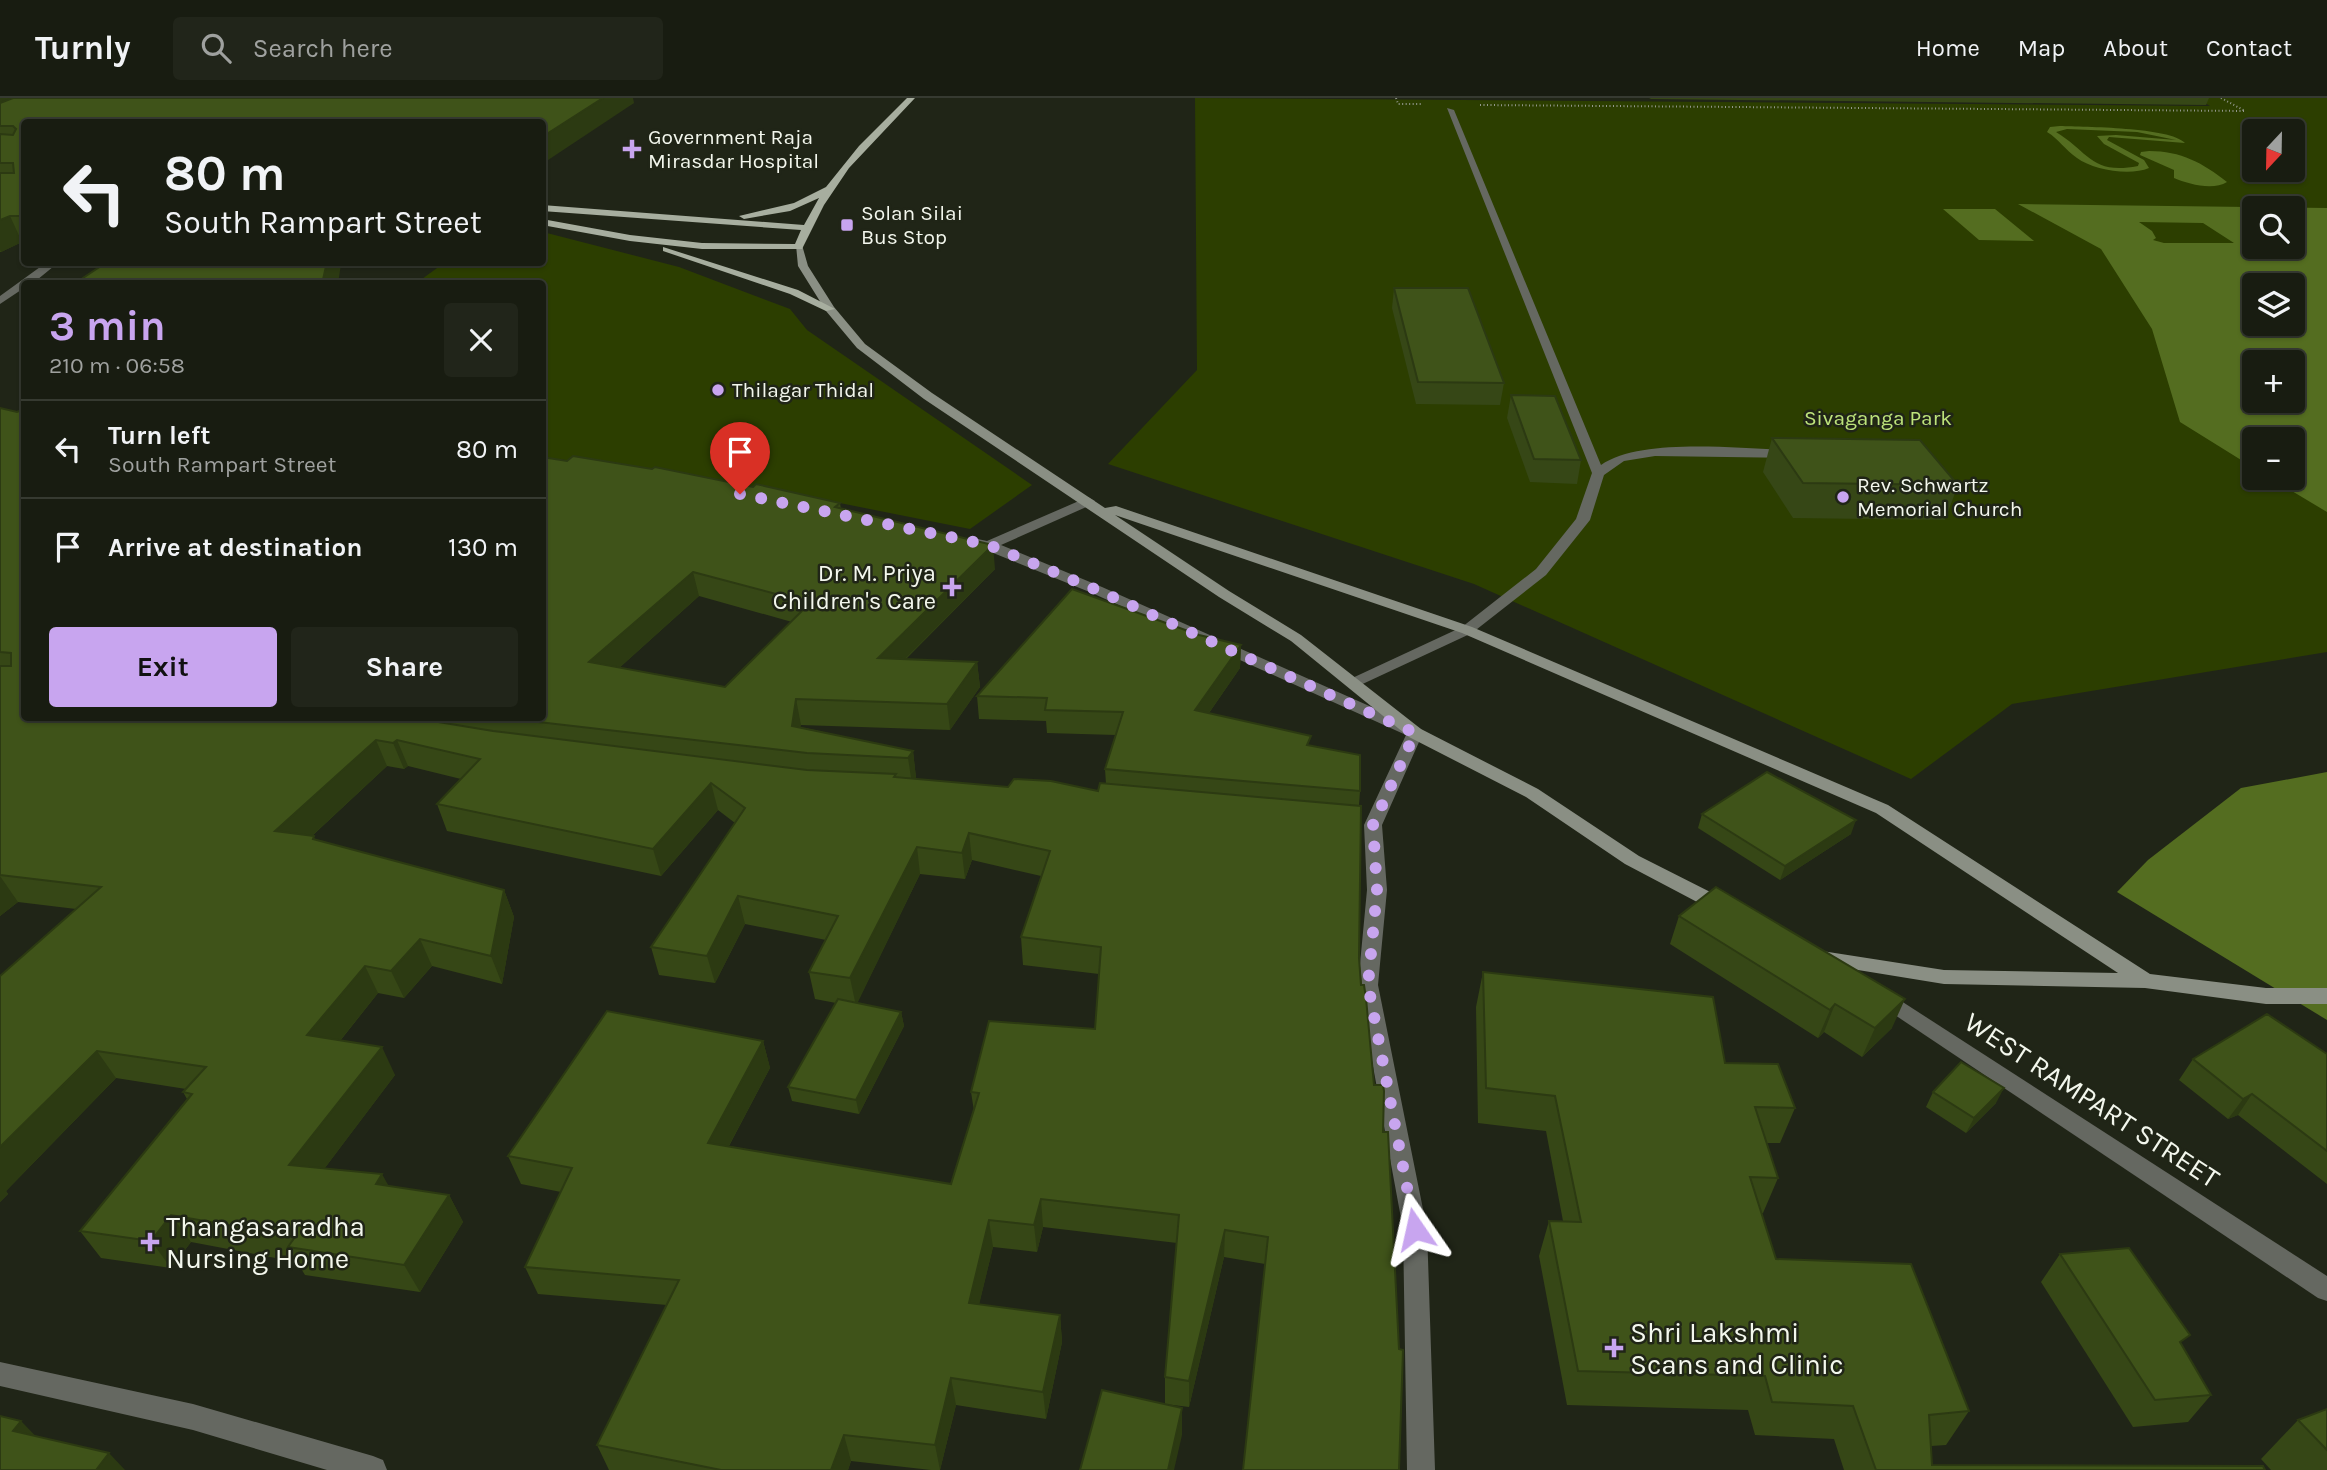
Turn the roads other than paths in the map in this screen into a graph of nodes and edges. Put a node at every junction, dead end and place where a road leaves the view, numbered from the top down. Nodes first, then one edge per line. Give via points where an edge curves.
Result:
1 (911, 98) edge
2 (1450, 110) dead end
3 (834, 183) junction
4 (546, 208) edge
5 (653, 218) junction
6 (546, 223) edge
7 (806, 228) junction
8 (630, 238) junction
9 (799, 247) junction
10 (49, 266) edge
11 (30, 280) edge
12 (21, 287) edge
13 (0, 301) edge
14 (830, 309) junction
15 (1804, 455) edge
16 (1598, 473) junction
17 (1088, 501) junction
18 (962, 540) edge
19 (989, 545) junction
20 (1466, 630) junction
21 (1354, 682) junction
22 (1415, 733) junction
23 (1741, 916) edge
24 (1801, 947) edge
25 (1825, 960) junction
26 (2145, 981) junction
27 (2327, 996) edge
28 (2327, 1290) edge
29 (0, 1374) edge
30 (373, 1470) edge
31 (1421, 1470) edge

1 - 3 main road via 868,138
2 - 16 street
3 - 5 main road via 789,210 730,218
3 - 7 main road
4 - 5 main road
5 - 7 main road
6 - 8 main road
7 - 9 main road
8 - 9 main road via 702,246
8 - 14 main road via 794,292
9 - 14 main road via 803,266
10 - 11 street
12 - 13 street
14 - 17 main road via 861,345 928,396
15 - 16 street via 1655,452 1620,458
16 - 20 street via 1583,520 1542,572
17 - 19 street
17 - 20 main road
17 - 21 main road via 1296,638
18 - 19 street
19 - 22 street
20 - 21 street
20 - 26 main road via 1882,808
21 - 22 main road
22 - 23 main road via 1532,793 1632,860
22 - 31 street via 1364,824 1377,890 1368,985 1415,1229
24 - 25 main road
25 - 26 main road via 1944,977
25 - 28 street, WEST RAMPART STREET
26 - 27 main road via 2266,996
29 - 30 street via 193,1417

